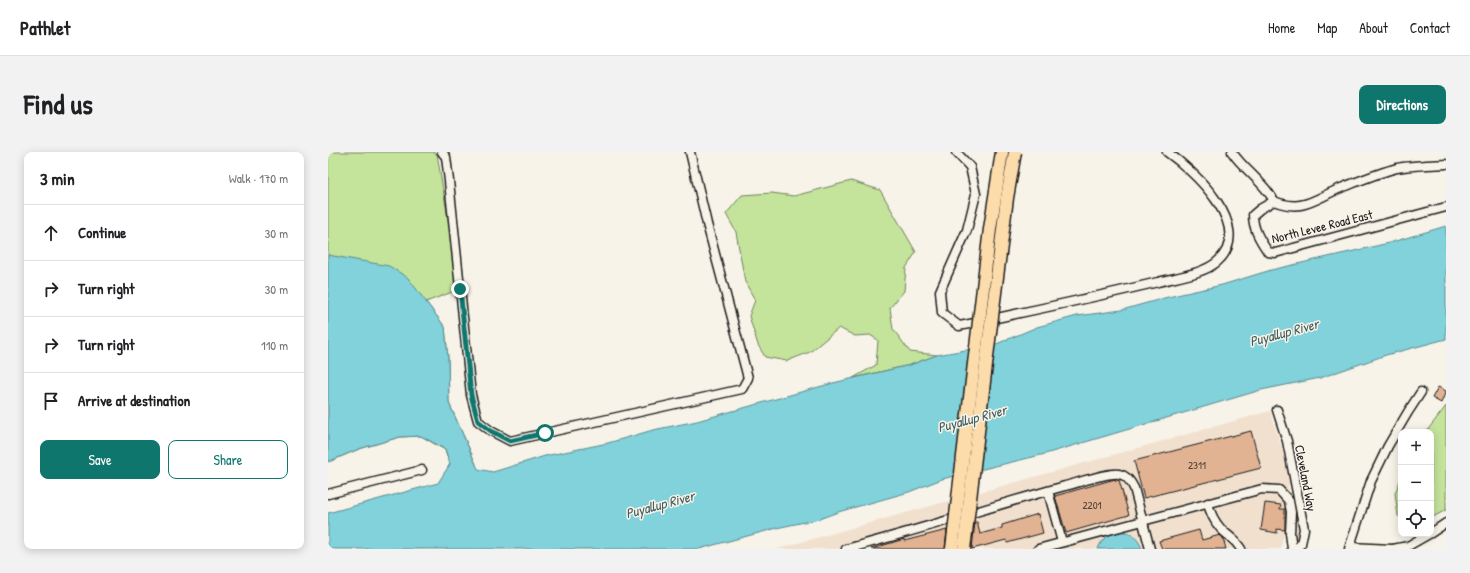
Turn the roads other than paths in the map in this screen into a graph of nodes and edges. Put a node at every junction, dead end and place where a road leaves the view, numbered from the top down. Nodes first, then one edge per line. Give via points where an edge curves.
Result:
1 (442, 152) edge
2 (690, 152) edge
3 (956, 152) edge
4 (1002, 152) edge
5 (1015, 152) edge
6 (1167, 152) edge
7 (1232, 152) edge
8 (1446, 164) edge
9 (1274, 202) junction
10 (1446, 207) edge
11 (1421, 392) dead end
12 (1278, 410) dead end
13 (422, 470) dead end
14 (1048, 491) junction
15 (328, 494) edge
16 (1212, 502) junction
17 (1142, 521) junction
18 (1446, 524) edge
19 (1434, 531) edge
20 (1423, 537) edge
21 (1062, 542) junction
22 (864, 547) edge
23 (1349, 548) edge
24 (846, 549) edge
25 (952, 549) edge
26 (964, 549) edge
27 (1038, 549) edge
28 (1150, 549) edge
29 (1241, 549) edge
30 (1292, 549) edge
31 (1296, 549) edge
32 (1392, 549) edge

1 - 2 street via 446,157 450,181 471,395 478,421 510,441 742,389 748,378
3 - 6 street via 970,167 976,194 967,230 940,291 942,313 959,326 1149,284 1204,270 1218,262 1229,241 1228,224 1218,203 1204,184
4 - 25 highway, bridge via 989,237
5 - 26 highway, bridge
7 - 9 street via 1269,191
8 - 9 street via 1398,168 1340,188 1314,202 1296,206
9 - 10 street, North Levee Road East via 1260,209 1254,215 1253,223 1259,240 1268,252 1275,253
11 - 23 street via 1388,446 1371,481
12 - 31 street, Cleveland Way via 1287,441 1304,529 1301,544
13 - 15 street
14 - 17 street via 1119,474 1130,481 1134,488
14 - 21 street
14 - 22 street
16 - 17 street
16 - 29 street via 1211,515 1221,529 1236,540
16 - 30 street via 1262,489 1279,490 1289,500
17 - 21 street
17 - 28 street
18 - 19 street
20 - 32 street via 1408,546
21 - 27 street
22 - 24 street
23 - 32 street

